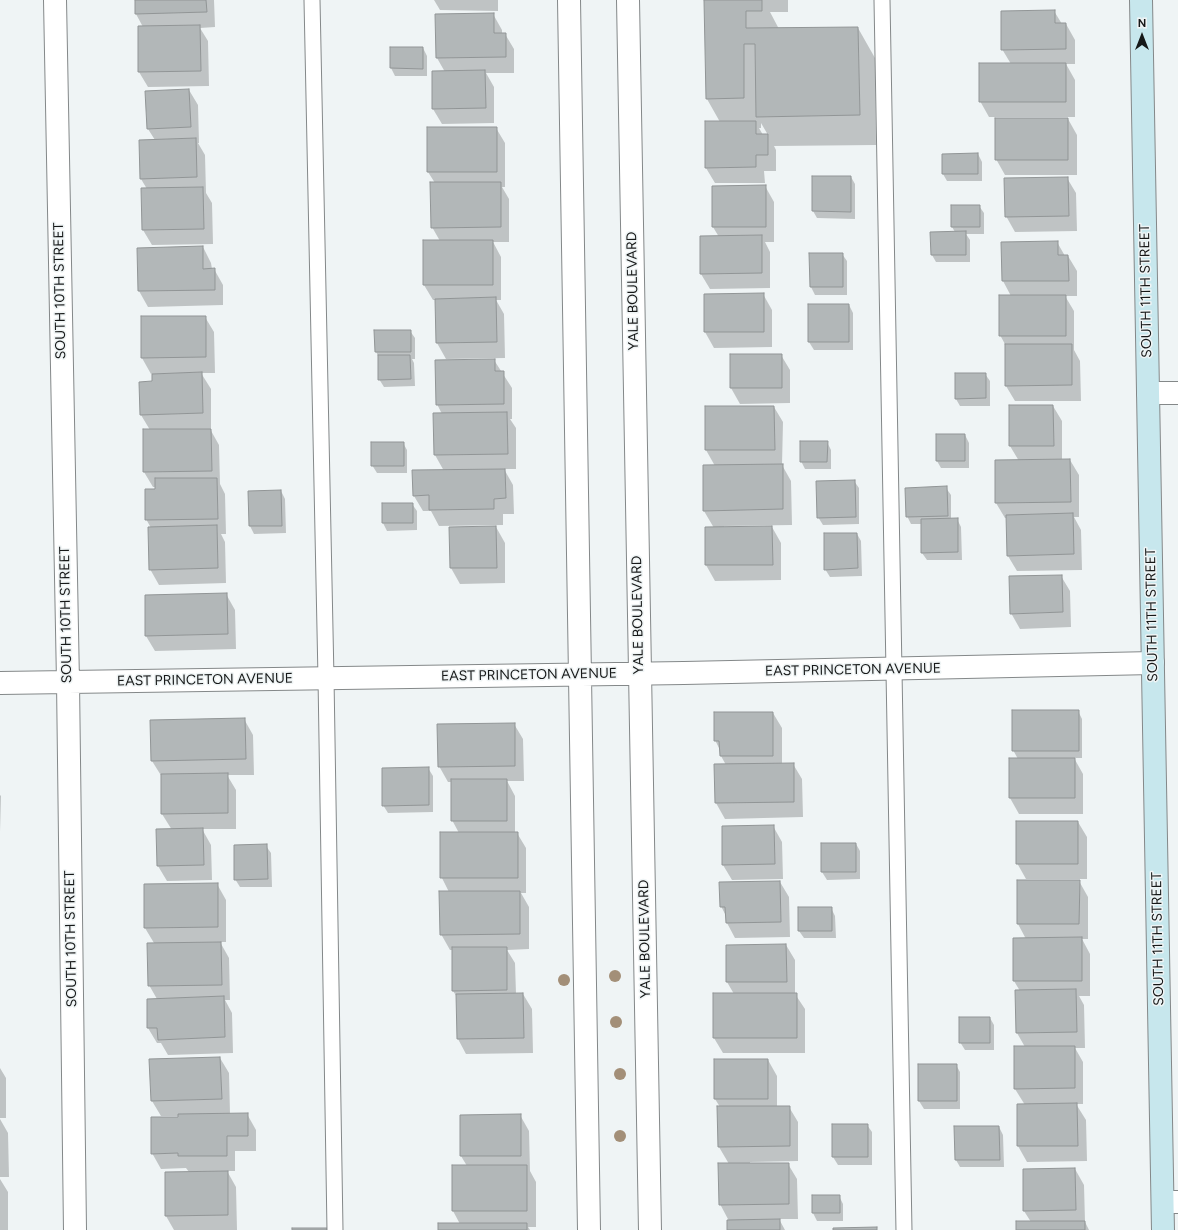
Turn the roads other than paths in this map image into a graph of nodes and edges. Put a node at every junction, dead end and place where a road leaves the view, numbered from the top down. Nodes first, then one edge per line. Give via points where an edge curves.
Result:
1 (55, 0) edge
2 (312, 0) edge
3 (568, 0) edge
4 (628, 0) edge
5 (882, 0) edge
6 (1140, 0) edge
7 (1148, 393) junction
8 (1178, 393) edge
9 (1153, 663) junction
10 (894, 669) junction
11 (640, 674) junction
12 (580, 675) junction
13 (326, 678) junction
14 (68, 682) junction
15 (0, 683) edge
16 (1171, 1202) edge
17 (75, 1230) edge
18 (335, 1230) edge
19 (589, 1230) edge
20 (650, 1230) edge
21 (904, 1230) edge
22 (1163, 1230) edge

1 - 14 street, SOUTH 10TH STREET
2 - 13 lane
3 - 12 street
4 - 11 street, YALE BOULEVARD
5 - 10 lane
6 - 7 street, SOUTH 11TH STREET
7 - 8 street
7 - 9 street, SOUTH 11TH STREET
9 - 10 street, EAST PRINCETON AVENUE
9 - 16 street, SOUTH 11TH STREET
10 - 11 street, EAST PRINCETON AVENUE
10 - 21 lane
11 - 12 street, EAST PRINCETON AVENUE
11 - 20 street, YALE BOULEVARD
12 - 13 street, EAST PRINCETON AVENUE
12 - 19 street
13 - 14 street, EAST PRINCETON AVENUE
13 - 18 lane
14 - 15 street, EAST PRINCETON AVENUE
14 - 17 street, SOUTH 10TH STREET
16 - 22 street, SOUTH 11TH STREET

